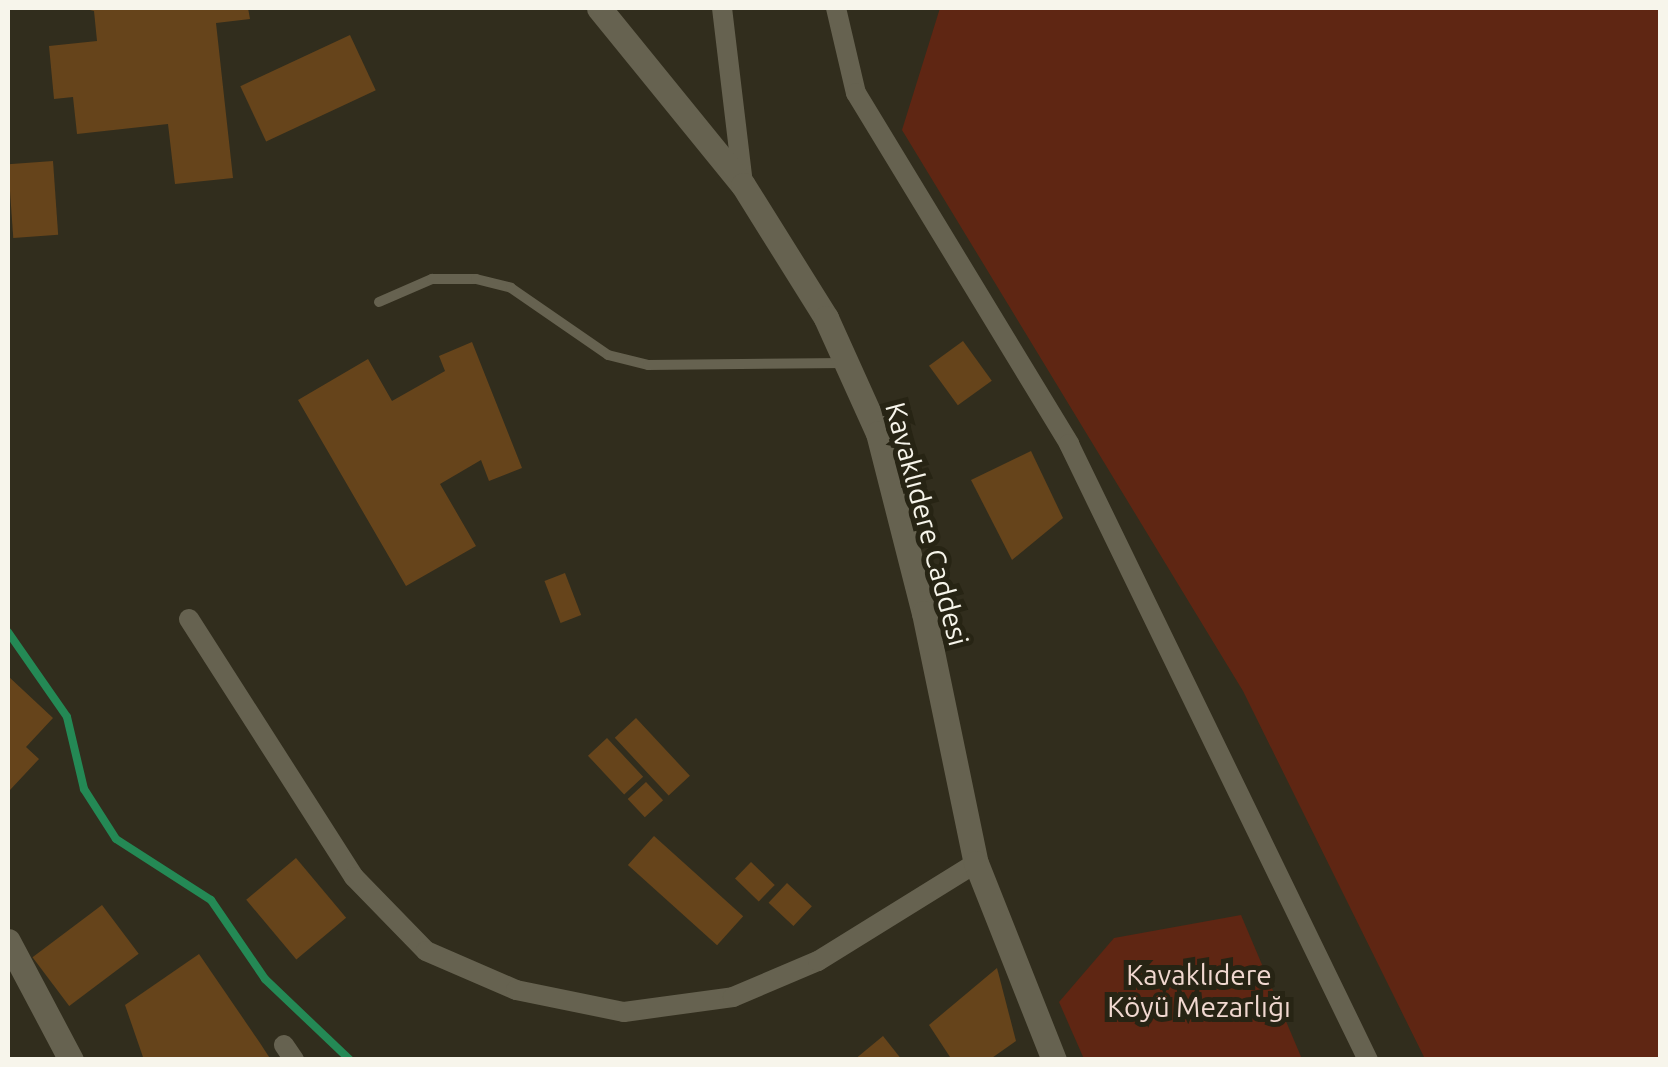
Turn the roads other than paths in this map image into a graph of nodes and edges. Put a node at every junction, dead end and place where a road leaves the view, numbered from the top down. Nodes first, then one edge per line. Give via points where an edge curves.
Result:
1 (599, 8) edge
2 (722, 8) edge
3 (836, 8) edge
4 (743, 185) junction
5 (379, 302) dead end
6 (846, 363) junction
7 (188, 619) dead end
8 (976, 863) junction
9 (8, 942) edge
10 (70, 1060) edge
11 (1054, 1060) edge
12 (1368, 1060) edge

1 - 4 street, Kavaklıdere Caddesi
2 - 4 street
3 - 12 street via 856,93 1070,444
4 - 6 street, Kavaklıdere Caddesi
5 - 6 lane via 432,279 476,279 511,288 608,355 648,366
6 - 8 street, Kavaklıdere Caddesi via 887,469
7 - 8 street via 354,876 426,951 516,990 624,1012 733,997 818,961
8 - 11 street, Kavaklıdere Caddesi
9 - 10 street

